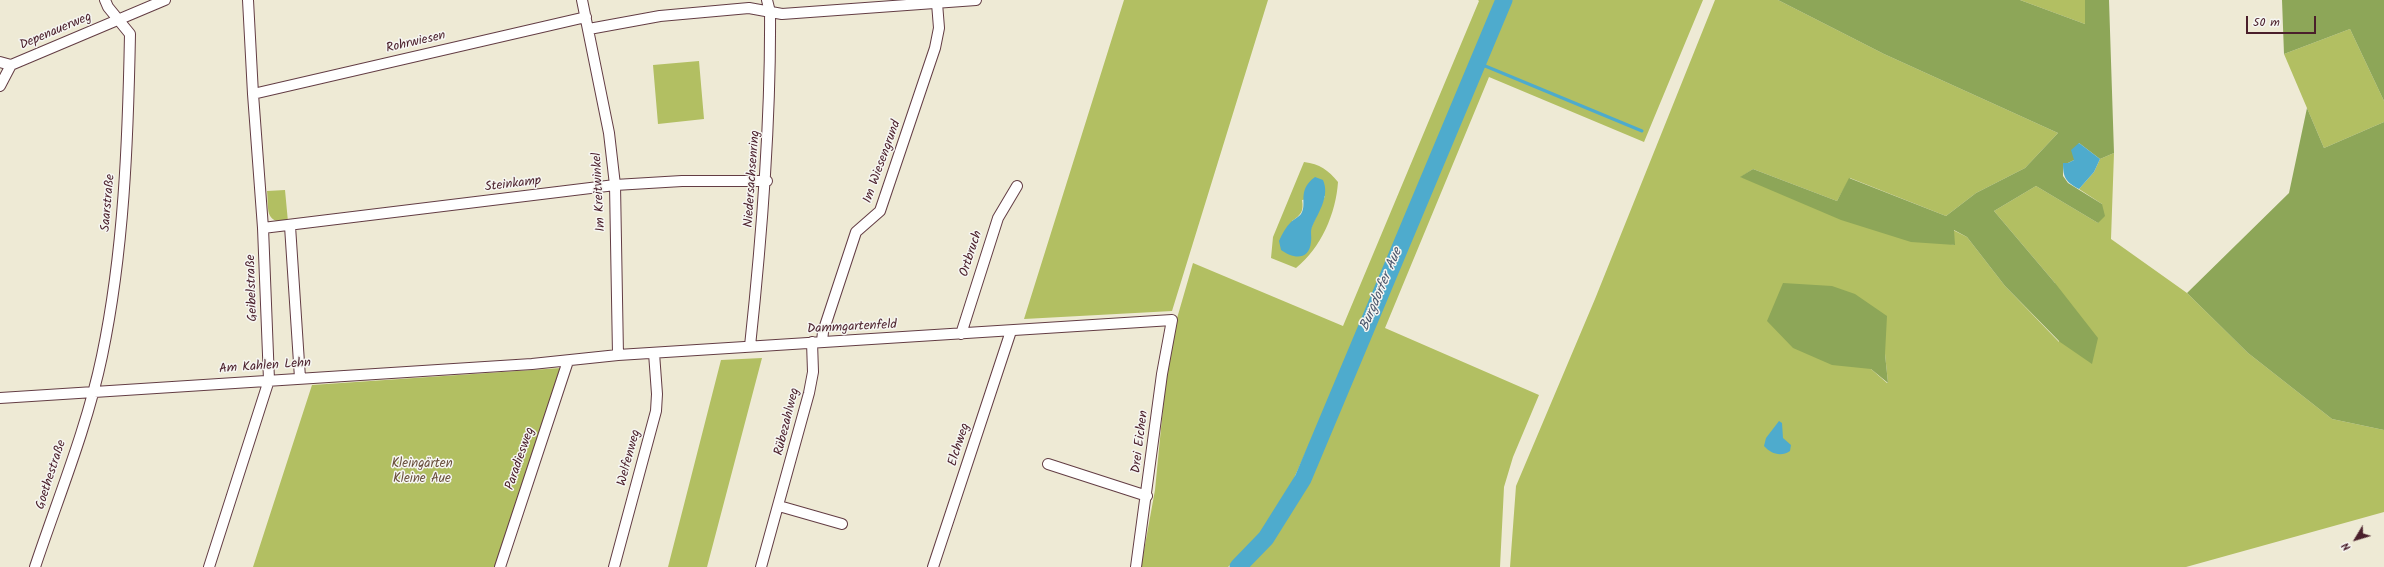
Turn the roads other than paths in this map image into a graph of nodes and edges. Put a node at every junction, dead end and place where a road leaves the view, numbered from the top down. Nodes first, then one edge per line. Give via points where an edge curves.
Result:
1 (105, 0) edge
2 (165, 0) edge
3 (248, 0) edge
4 (582, 0) edge
5 (767, 0) edge
6 (976, 0) edge
7 (937, 3) junction
8 (770, 12) junction
9 (586, 17) junction
10 (118, 19) junction
11 (589, 29) junction
12 (0, 62) edge
13 (11, 64) junction
14 (0, 86) edge
15 (253, 94) junction
16 (767, 181) junction
17 (615, 185) junction
18 (1017, 186) dead end
19 (290, 226) junction
20 (263, 228) junction
21 (1172, 320) joint
22 (1011, 331) junction
23 (961, 334) junction
24 (812, 342) junction
25 (822, 342) junction
26 (750, 346) junction
27 (654, 353) junction
28 (618, 355) junction
29 (568, 361) junction
30 (532, 364) joint
31 (300, 378) junction
32 (269, 380) junction
33 (94, 392) junction
34 (0, 398) edge
35 (1048, 464) dead end
36 (1147, 496) junction
37 (779, 506) junction
38 (842, 524) dead end
39 (35, 567) edge
40 (209, 567) edge
41 (500, 567) edge
42 (614, 567) edge
43 (762, 567) edge
44 (933, 567) edge
45 (1136, 567) edge

1 - 10 street, Saarstraße
2 - 10 street, Depenauerweg
3 - 15 street, Geibelstraße
4 - 9 street, Im Kreitwinkel
5 - 8 street, Niedersachsenring
6 - 7 street
7 - 8 street via 782,14
7 - 25 street, Im Wiesengrund via 938,28 934,48 894,174 880,211 856,232
8 - 11 street via 749,8 660,16
8 - 16 street, Niedersachsenring via 771,93
9 - 11 street, Im Kreitwinkel
9 - 15 street, Rohrwiesen
10 - 13 street, Depenauerweg
10 - 33 street, Saarstraße via 130,34 124,174 107,329
11 - 17 street, Im Kreitwinkel via 609,133
12 - 13 street, Depenauerweg
13 - 14 street
15 - 20 street, Geibelstraße
16 - 17 street, Steinkamp via 682,181
16 - 26 street, Niedersachsenring
17 - 19 street, Steinkamp
17 - 28 street, Im Kreitwinkel
18 - 23 street, Ortbruch via 998,218
19 - 20 street, Steinkamp
19 - 31 street
20 - 32 street, Geibelstraße
21 - 22 street, Dammgartenfeld
21 - 36 street, Drei Eichen via 1162,374
22 - 23 street, Dammgartenfeld
22 - 44 street, Elchweg
23 - 25 street, Dammgartenfeld
24 - 25 street, Dammgartenfeld
24 - 26 street, Dammgartenfeld
24 - 37 street, Rübezahlweg via 813,372 810,393
26 - 27 street, Dammgartenfeld
27 - 28 street, Dammgartenfeld
27 - 42 street, Welfenweg via 656,411
28 - 29 street, Dammgartenfeld
29 - 30 street, Dammgartenfeld
29 - 41 street, Paradiesweg
30 - 31 street, Am Kahlen Lehn
31 - 32 street, Am Kahlen Lehn
32 - 33 street, Am Kahlen Lehn
32 - 40 street, Geibelstraße
33 - 34 street, Am Kahlen Lehn
33 - 39 street, Goethestraße
35 - 36 street
36 - 45 street, Drei Eichen
37 - 38 street
37 - 43 street, Rübezahlweg

